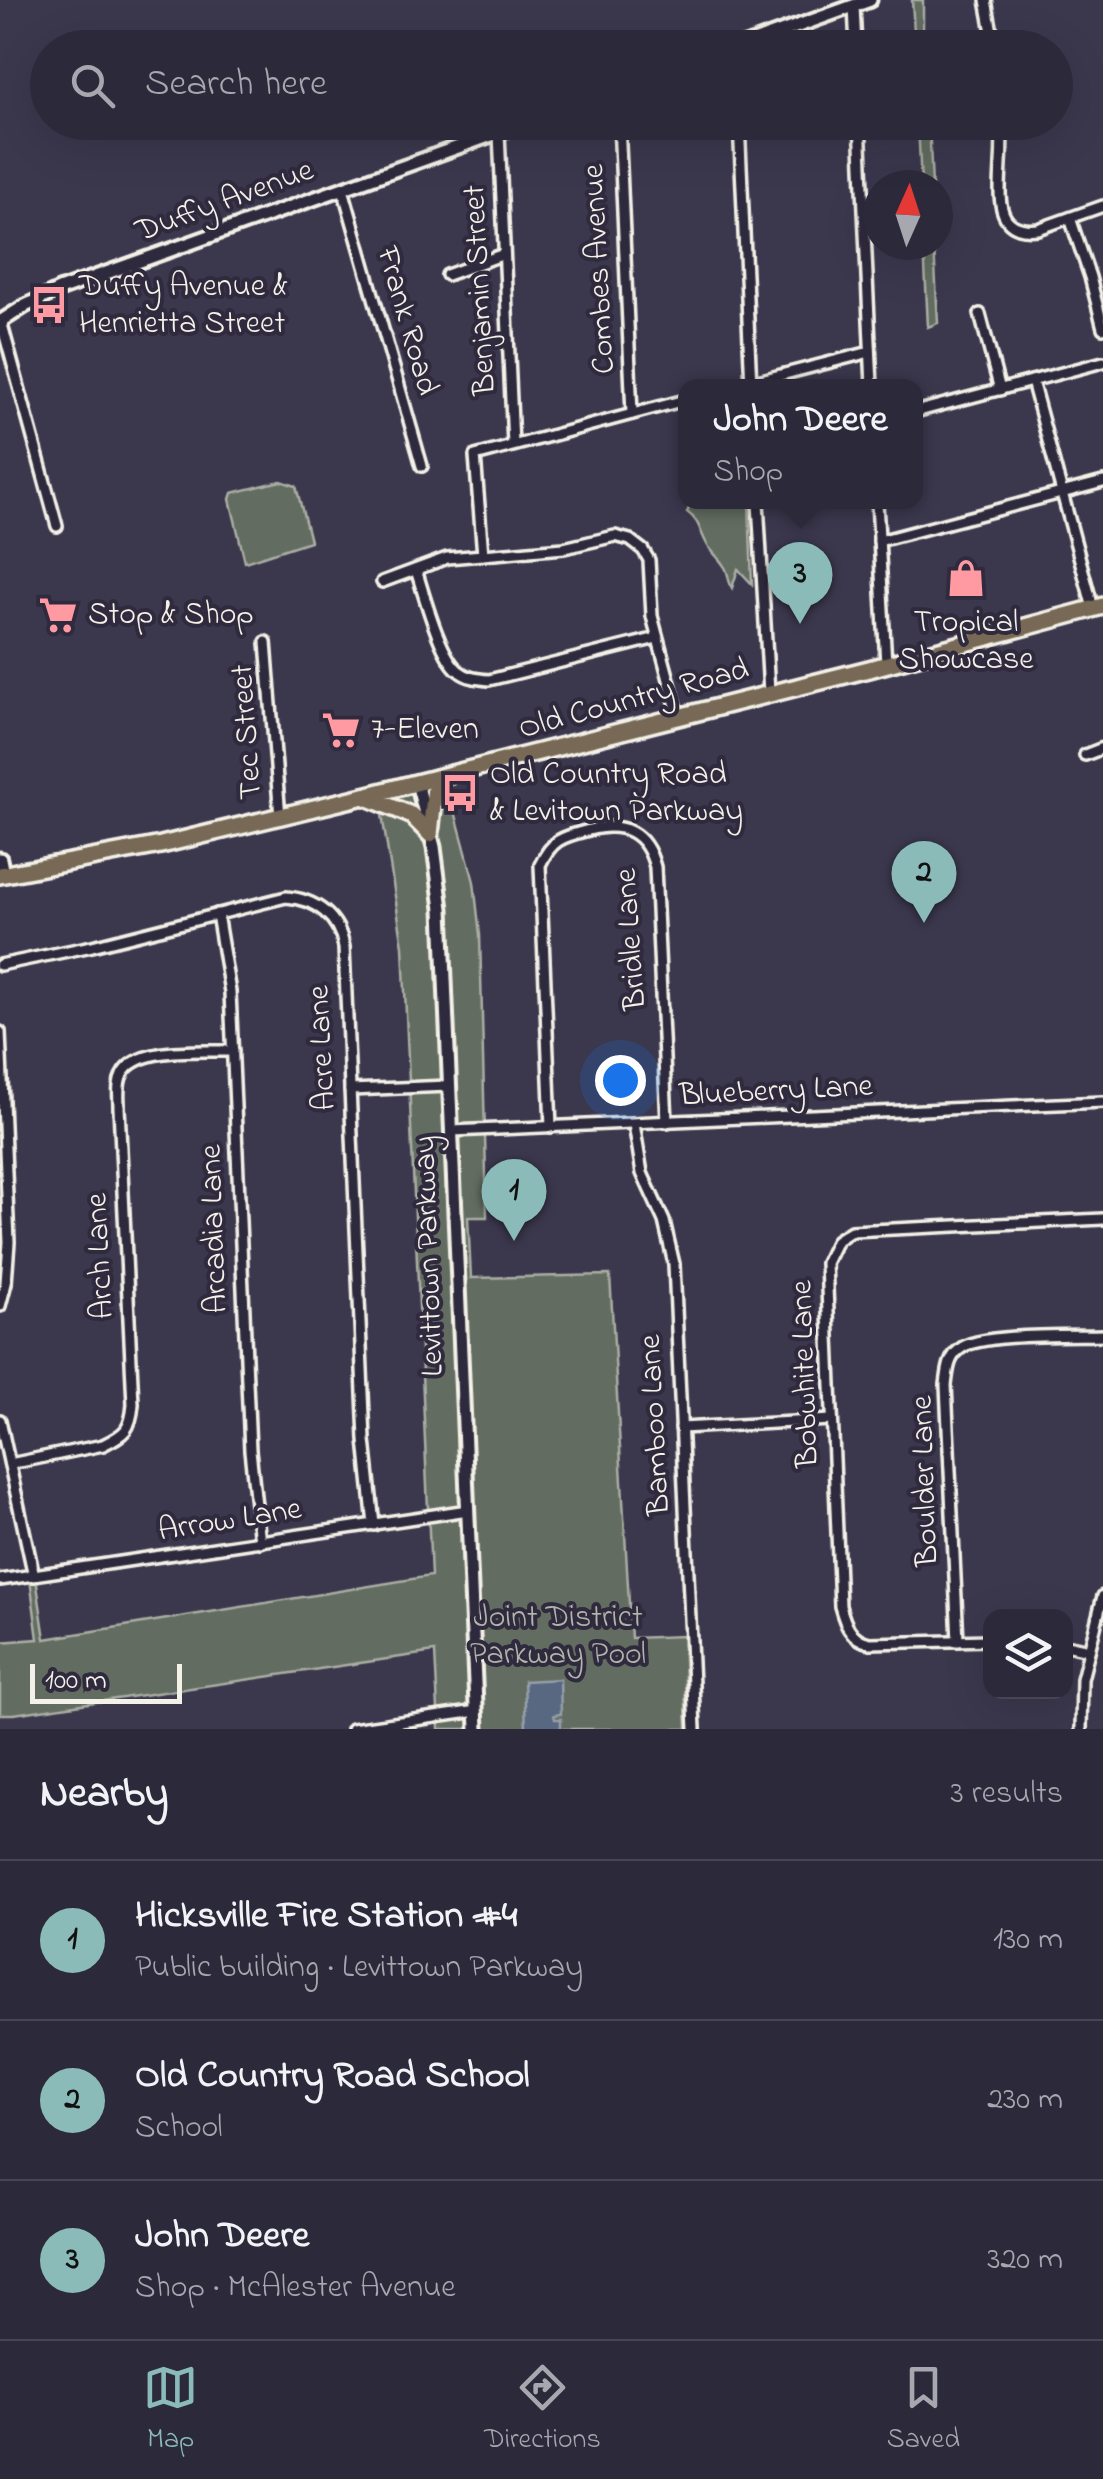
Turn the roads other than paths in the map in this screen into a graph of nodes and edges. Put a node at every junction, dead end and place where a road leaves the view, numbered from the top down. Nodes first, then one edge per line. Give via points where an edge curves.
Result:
1 (870, 0) edge
2 (986, 0) edge
3 (854, 6) junction
4 (787, 30) edge
5 (855, 30) edge
6 (992, 30) edge
7 (480, 140) edge
8 (499, 140) edge
9 (619, 140) edge
10 (740, 140) edge
11 (861, 140) edge
12 (1001, 140) edge
13 (343, 189) junction
14 (1103, 206) edge
15 (1070, 218) junction
16 (504, 254) junction
17 (446, 275) dead end
18 (980, 314) dead end
19 (1, 322) edge
20 (1103, 328) edge
21 (870, 352) junction
22 (1103, 362) edge
23 (751, 379) edge
24 (773, 379) edge
25 (872, 379) edge
26 (1032, 381) junction
27 (1000, 390) junction
28 (678, 402) edge
29 (923, 410) edge
30 (632, 414) junction
31 (513, 445) junction
32 (422, 466) dead end
33 (1103, 482) edge
34 (1062, 493) junction
35 (758, 509) edge
36 (877, 509) edge
37 (56, 526) dead end
38 (879, 541) junction
39 (483, 555) junction
40 (416, 570) junction
41 (382, 582) dead end
42 (1098, 607) edge
43 (657, 638) junction
44 (266, 642) dead end
45 (886, 664) junction
46 (768, 693) junction
47 (680, 717) junction
48 (1103, 748) edge
49 (1085, 755) dead end
50 (436, 778) junction
51 (417, 783) junction
52 (364, 796) junction
53 (280, 817) junction
54 (430, 834) junction
55 (1, 869) edge
56 (217, 914) junction
57 (0, 965) edge
58 (0, 1032) edge
59 (232, 1051) junction
60 (450, 1086) junction
61 (350, 1090) junction
62 (1103, 1102) edge
63 (667, 1122) junction
64 (634, 1124) junction
65 (551, 1128) junction
66 (452, 1132) junction
67 (1103, 1219) edge
68 (0, 1306) edge
69 (1103, 1335) edge
70 (0, 1420) edge
71 (832, 1420) junction
72 (681, 1428) junction
73 (10, 1464) junction
74 (468, 1510) junction
75 (374, 1524) junction
76 (260, 1542) junction
77 (34, 1576) junction
78 (0, 1580) edge
79 (1103, 1596) edge
80 (983, 1640) edge
81 (958, 1641) junction
82 (1073, 1647) edge
83 (1089, 1650) junction
84 (476, 1710) junction
85 (378, 1727) edge
86 (352, 1729) edge
87 (478, 1729) edge
88 (694, 1729) edge
89 (1082, 1729) edge

1 - 3 street
2 - 6 street
3 - 4 street
3 - 5 street
7 - 13 street, Duffy Avenue
8 - 16 street, Benjamin Street
9 - 30 street, Combes Avenue
10 - 23 street
11 - 21 street
12 - 15 street via 1005,218 1027,230
13 - 19 street, Duffy Avenue via 59,290
13 - 32 street, Frank Road
14 - 15 street
15 - 20 street
16 - 17 street
16 - 31 street, Benjamin Street
18 - 27 street
19 - 37 street
21 - 24 street
21 - 25 street
22 - 26 street
26 - 27 street
26 - 34 street
27 - 29 street
28 - 30 street
30 - 31 street
31 - 39 street via 475,456
33 - 34 street
34 - 38 street
34 - 42 street
35 - 46 street
36 - 38 street
38 - 45 street
39 - 40 street
39 - 43 street via 615,536 630,540 648,560
40 - 41 street
40 - 43 street via 447,658 470,677 488,680
42 - 45 main road, Old Country Road
43 - 47 street
44 - 53 street, Tec Street
45 - 46 main road, Old Country Road
46 - 47 main road, Old Country Road
47 - 50 main road, Old Country Road
48 - 49 street
50 - 51 main road, Old Country Road
50 - 54 main road
51 - 52 main road, Old Country Road
51 - 54 street, Levittown Parkway
52 - 53 main road, Old Country Road
52 - 54 main road via 410,815
53 - 55 main road, Old Country Road via 159,845
54 - 60 street, Levittown Parkway via 442,909
56 - 57 street, Acre Lane
56 - 59 street, Arcadia Lane
56 - 61 street, Acre Lane via 298,898 333,920 344,947
58 - 68 street via 10,1242
59 - 73 street, Arch Lane via 152,1054 129,1064 121,1077 133,1404 128,1428 103,1445
59 - 76 street, Arcadia Lane
60 - 61 street
60 - 66 street, Levittown Parkway
61 - 75 street, Acre Lane
62 - 63 street, Blueberry Lane
63 - 64 street, Blueberry Lane
63 - 65 street, Bridle Lane via 655,867 644,842 611,826 557,841 540,865
64 - 65 street, Blueberry Lane
64 - 72 street, Bamboo Lane via 642,1173 674,1264
65 - 66 street, Blueberry Lane
66 - 74 street, Levittown Parkway
67 - 71 street, Bobwhite Lane via 844,1234 826,1263
69 - 81 street, Boulder Lane via 979,1340 948,1363
70 - 73 street
71 - 72 street
71 - 81 street, Bobwhite Lane via 845,1624 870,1644
72 - 88 street, Bamboo Lane
73 - 77 street
74 - 75 street, Arrow Lane
74 - 84 street, Levittown Parkway
75 - 76 street, Arrow Lane
76 - 77 street, Arrow Lane
77 - 78 street, Arrow Lane
79 - 83 street
80 - 81 street, Bobwhite Lane
82 - 83 street
83 - 89 street
84 - 85 street
84 - 87 street, Levittown Parkway
85 - 86 street

